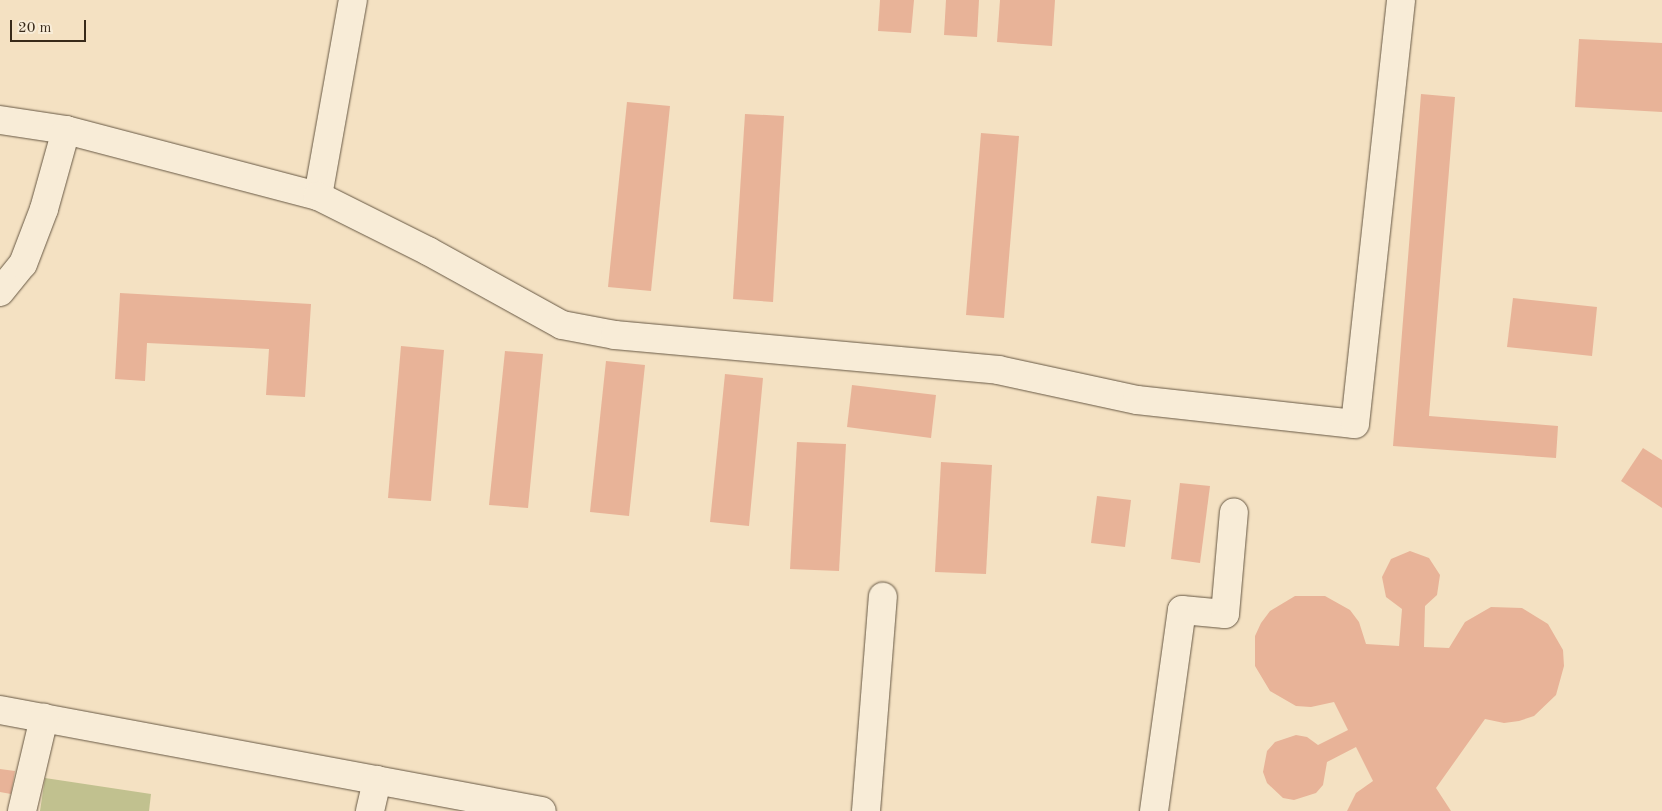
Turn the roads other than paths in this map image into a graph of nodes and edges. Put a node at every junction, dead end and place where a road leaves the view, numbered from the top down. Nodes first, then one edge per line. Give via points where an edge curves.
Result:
1 (353, 0) edge
2 (1400, 1) edge
3 (0, 120) edge
4 (66, 130) junction
5 (318, 196) junction
6 (0, 292) edge
7 (1234, 512) dead end
8 (883, 597) dead end
9 (0, 710) edge
10 (44, 718) junction
11 (377, 780) junction
12 (22, 811) edge
13 (370, 811) edge
14 (542, 811) edge
15 (866, 811) edge
16 (1154, 811) edge

1 - 5 street
2 - 5 street via 1355,424 1137,400 998,370 615,335 562,325 428,251
3 - 4 street
4 - 5 street
4 - 6 street via 44,209 23,264
7 - 16 street via 1224,614 1182,610
8 - 15 street
9 - 10 street
10 - 11 street
10 - 12 street
11 - 13 street
11 - 14 street

